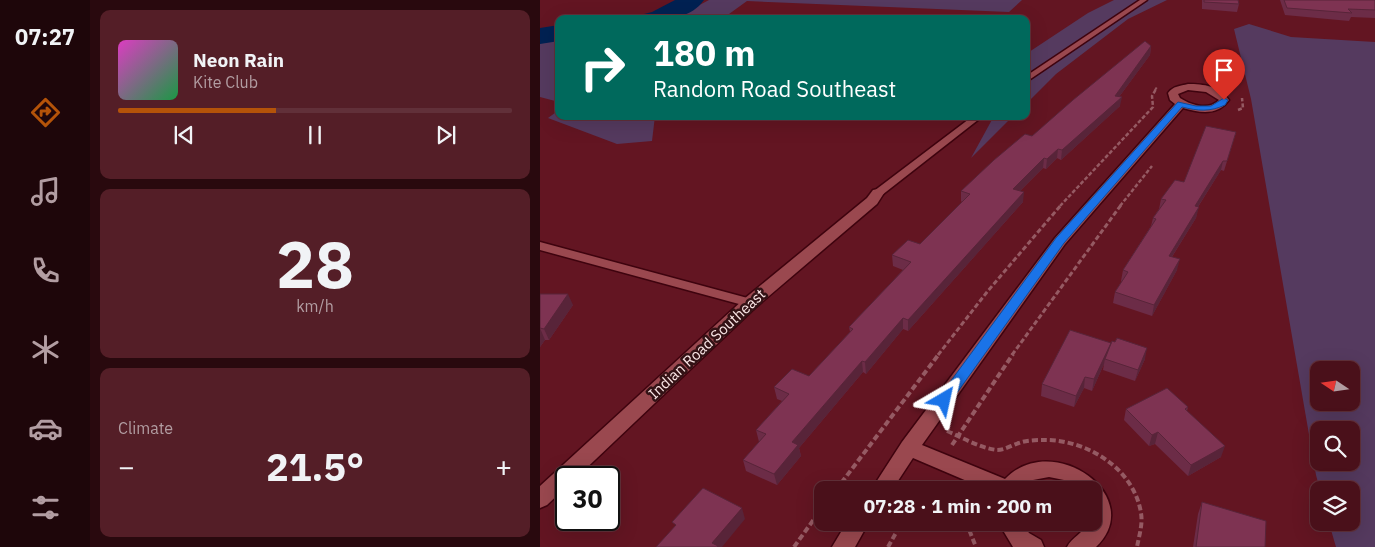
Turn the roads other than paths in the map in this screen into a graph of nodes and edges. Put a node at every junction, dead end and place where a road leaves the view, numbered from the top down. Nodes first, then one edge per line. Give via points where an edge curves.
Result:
1 (1144, 0) edge
2 (1030, 77) edge
3 (1181, 104) dead end
4 (974, 120) edge
5 (878, 193) joint
6 (540, 246) edge
7 (750, 303) junction
8 (909, 448) junction
9 (887, 481) edge
10 (986, 481) edge
11 (1014, 481) edge
12 (1081, 481) edge
13 (540, 499) edge
14 (853, 531) edge
15 (1014, 531) edge
16 (1096, 531) edge
17 (843, 547) edge
18 (1033, 547) edge
19 (1078, 547) edge

1 - 2 lane
3 - 8 street via 1060,241
4 - 5 lane
5 - 7 street, Indian Road Southeast
6 - 7 lane
7 - 13 street, Indian Road Southeast
8 - 9 street
8 - 10 street
11 - 12 street via 1028,471 1043,468 1074,475
14 - 17 street
15 - 18 street via 1021,540
16 - 19 street

